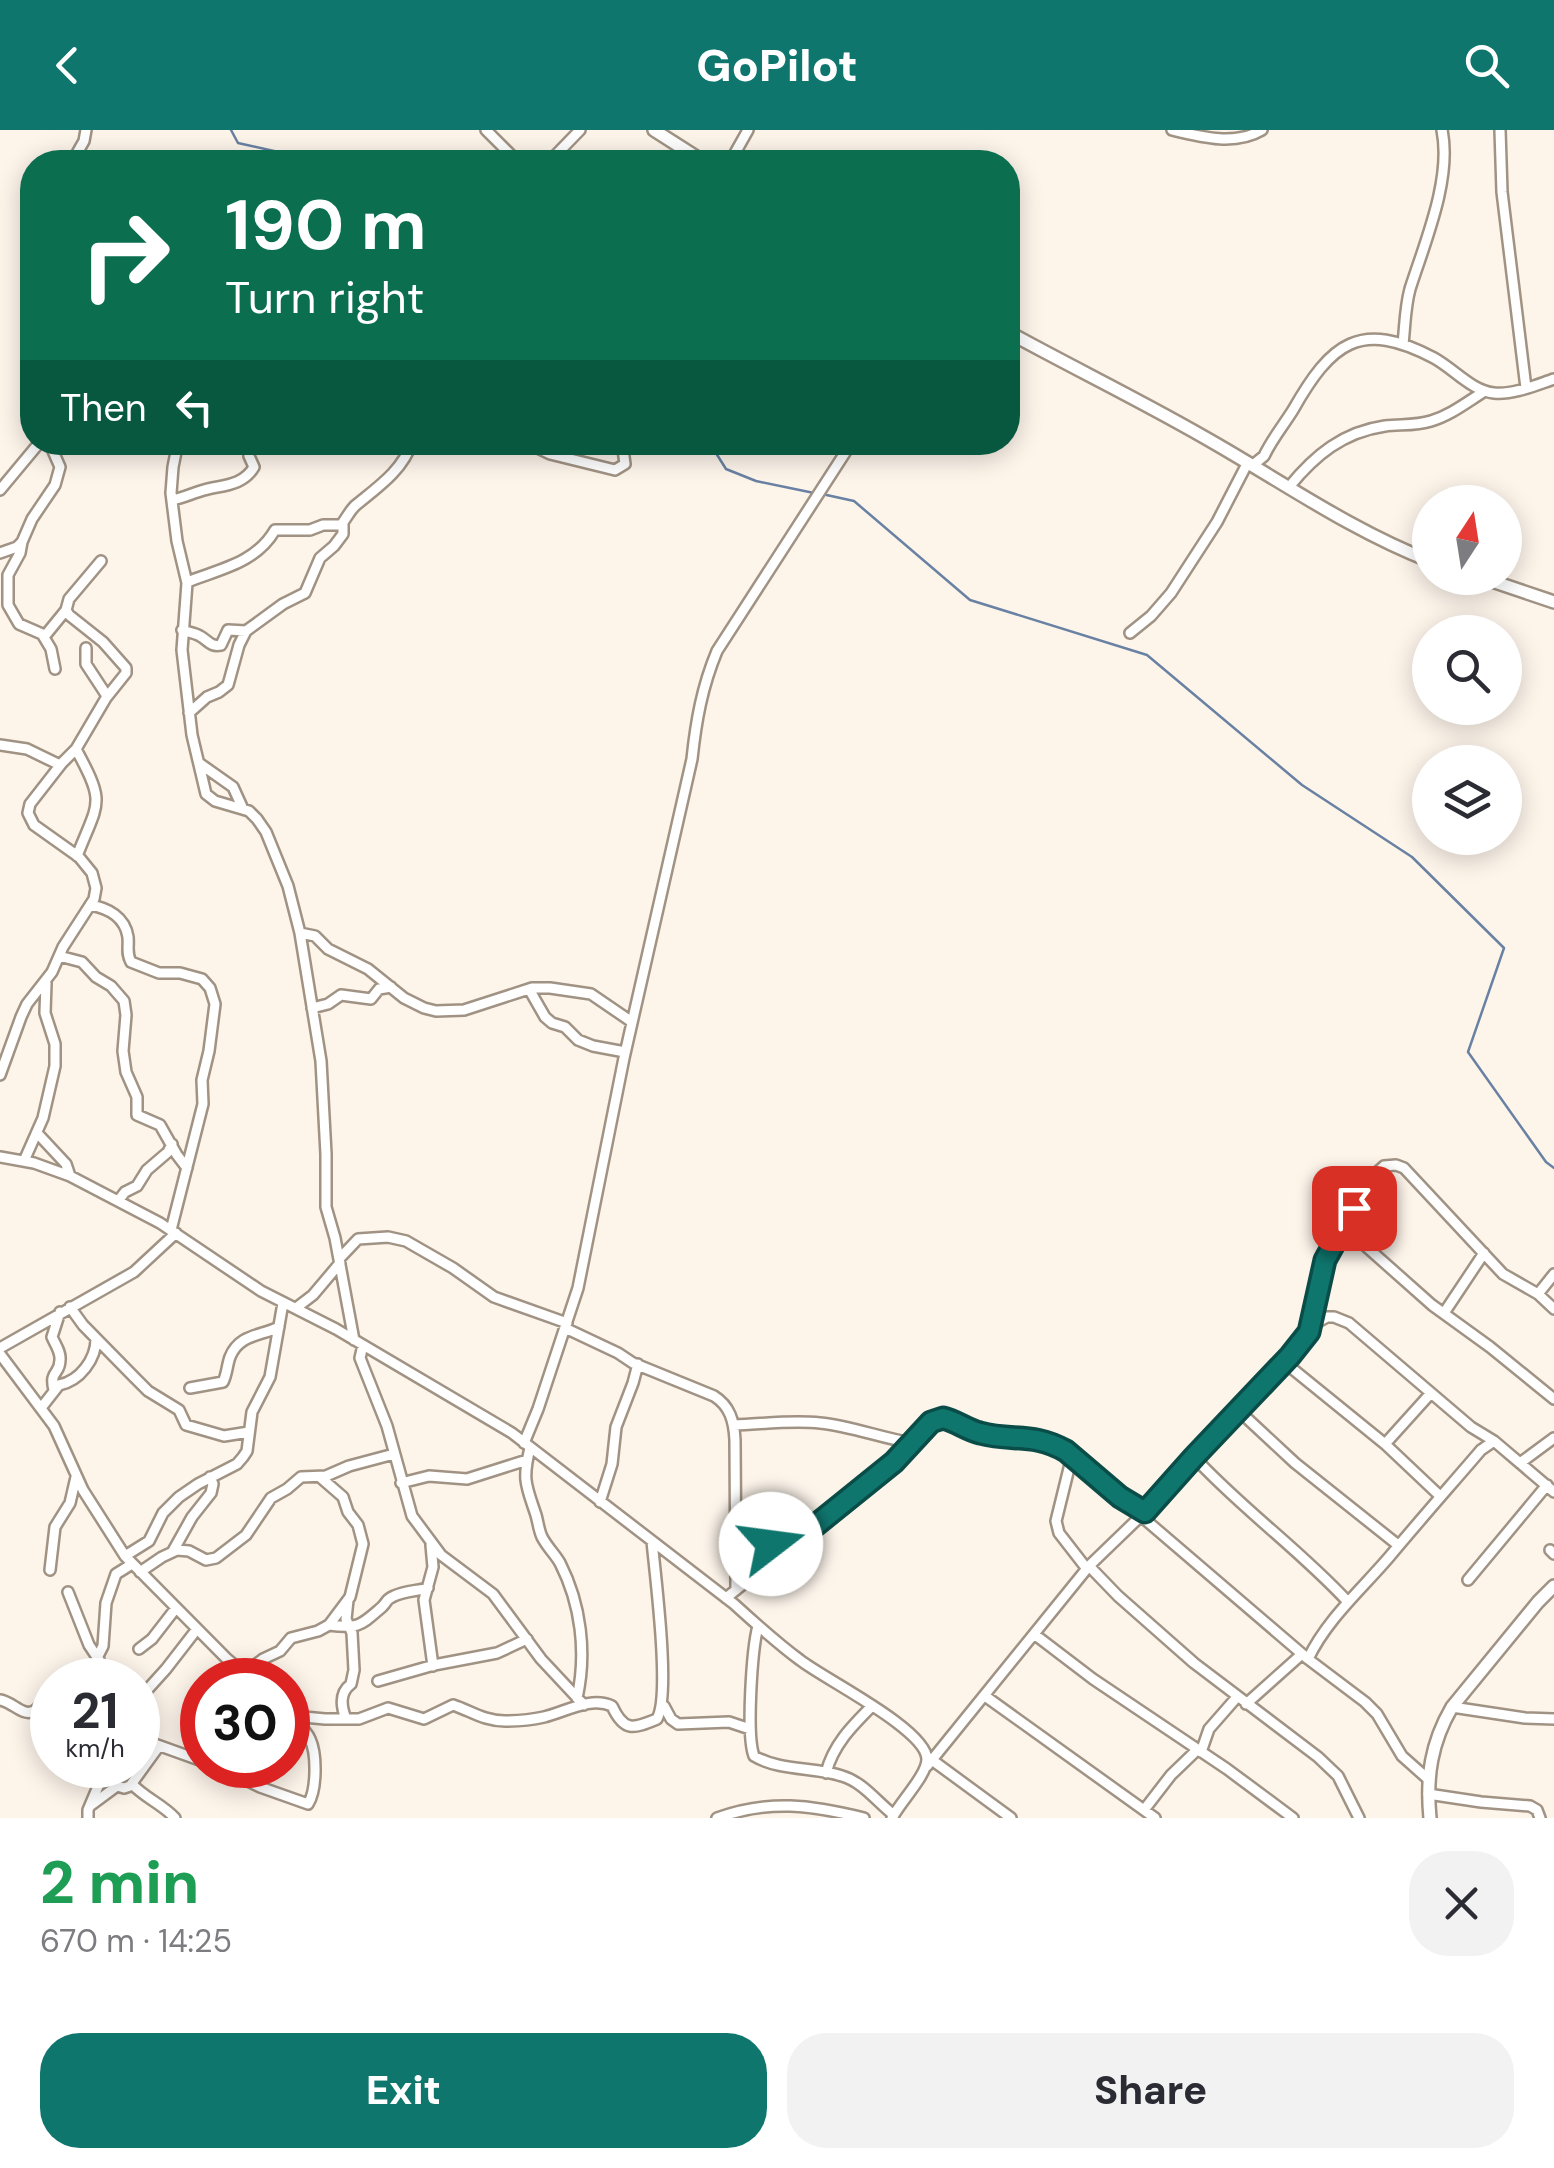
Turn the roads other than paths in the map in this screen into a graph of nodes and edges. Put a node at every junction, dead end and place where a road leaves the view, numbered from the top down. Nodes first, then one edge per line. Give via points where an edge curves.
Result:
1 (486, 130) edge
2 (580, 130) edge
3 (654, 130) edge
4 (1172, 130) edge
5 (1262, 130) edge
6 (1442, 130) edge
7 (1500, 130) edge
8 (506, 150) edge
9 (561, 150) edge
10 (682, 150) edge
11 (1020, 338) edge
12 (1402, 344) junction
13 (1554, 379) edge
14 (1526, 388) junction
15 (1485, 391) junction
16 (29, 455) edge
17 (55, 455) edge
18 (175, 455) edge
19 (249, 455) edge
20 (406, 455) edge
21 (552, 455) edge
22 (624, 455) edge
23 (844, 455) edge
24 (1251, 464) junction
25 (1289, 486) junction
26 (0, 490) edge
27 (172, 500) junction
28 (344, 523) junction
29 (22, 542) junction
30 (0, 553) edge
31 (1412, 553) edge
32 (100, 561) dead end
33 (186, 582) junction
34 (1522, 591) edge
35 (1554, 602) edge
36 (66, 610) junction
37 (182, 630) junction
38 (246, 630) junction
39 (1130, 633) dead end
40 (44, 637) junction
41 (86, 648) dead end
42 (55, 669) dead end
43 (107, 696) junction
44 (189, 712) junction
45 (0, 744) edge
46 (76, 749) junction
47 (199, 763) junction
48 (60, 766) junction
49 (244, 809) junction
50 (77, 856) junction
51 (90, 905) junction
52 (300, 933) junction
53 (59, 956) junction
54 (46, 982) junction
55 (391, 987) junction
56 (529, 989) junction
57 (312, 1008) junction
58 (632, 1022) junction
59 (625, 1052) junction
60 (0, 1075) edge
61 (38, 1134) junction
62 (172, 1144) junction
63 (0, 1157) edge
64 (24, 1161) junction
65 (187, 1168) junction
66 (70, 1176) junction
67 (118, 1201) junction
68 (1342, 1226) junction
69 (174, 1231) junction
70 (1484, 1252) junction
71 (339, 1261) junction
72 (1554, 1274) edge
73 (1538, 1294) junction
74 (283, 1302) junction
75 (296, 1308) junction
76 (1554, 1308) edge
77 (65, 1310) junction
78 (1444, 1314) junction
79 (566, 1325) junction
80 (279, 1327) junction
81 (1309, 1332) junction
82 (96, 1339) junction
83 (359, 1342) junction
84 (0, 1351) edge
85 (1284, 1362) junction
86 (638, 1364) junction
87 (190, 1388) dead end
88 (54, 1390) junction
89 (1431, 1393) junction
90 (1554, 1400) edge
91 (41, 1408) junction
92 (1238, 1410) junction
93 (734, 1426) junction
94 (250, 1432) junction
95 (1554, 1438) edge
96 (1494, 1441) junction
97 (912, 1442) junction
98 (1386, 1444) junction
99 (527, 1445) junction
100 (394, 1454) junction
101 (1072, 1456) junction
102 (1194, 1457) junction
103 (527, 1460) junction
104 (1520, 1463) junction
105 (76, 1474) junction
106 (210, 1477) junction
107 (320, 1477) junction
108 (401, 1483) junction
109 (1551, 1489) edge
110 (1440, 1496) junction
111 (600, 1502) junction
112 (1143, 1514) junction
113 (772, 1521) dead end
114 (736, 1529) junction
115 (652, 1541) junction
116 (431, 1542) junction
117 (1398, 1545) junction
118 (174, 1551) junction
119 (775, 1558) junction
120 (128, 1560) junction
121 (1088, 1567) junction
122 (50, 1570) dead end
123 (140, 1572) junction
124 (756, 1574) junction
125 (1468, 1580) dead end
126 (1554, 1586) edge
127 (428, 1588) junction
128 (736, 1590) junction
129 (68, 1592) dead end
130 (726, 1598) junction
131 (348, 1600) junction
132 (1348, 1602) junction
133 (176, 1608) junction
134 (329, 1625) junction
135 (349, 1626) junction
136 (758, 1626) junction
137 (197, 1629) junction
138 (1034, 1634) junction
139 (527, 1639) junction
140 (139, 1649) dead end
141 (1305, 1657) junction
142 (97, 1658) edge
143 (99, 1658) edge
144 (228, 1658) edge
145 (266, 1658) edge
146 (433, 1666) junction
147 (160, 1676) edge
148 (378, 1681) dead end
149 (985, 1696) junction
150 (1236, 1697) junction
151 (0, 1700) edge
152 (580, 1702) junction
153 (1246, 1704) junction
154 (663, 1705) junction
155 (872, 1706) junction
156 (1452, 1707) junction
157 (30, 1713) edge
158 (310, 1717) edge
159 (346, 1718) junction
160 (1554, 1718) edge
161 (653, 1721) junction
162 (678, 1724) junction
163 (750, 1729) junction
164 (310, 1742) edge
165 (1200, 1750) junction
166 (929, 1764) junction
167 (826, 1773) junction
168 (1428, 1779) junction
169 (97, 1788) edge
170 (114, 1788) edge
171 (136, 1788) edge
172 (260, 1788) edge
173 (1428, 1794) junction
174 (90, 1806) junction
175 (1144, 1810) junction
176 (893, 1816) edge
177 (88, 1818) edge
178 (175, 1818) edge
179 (718, 1818) edge
180 (864, 1818) edge
181 (1011, 1818) edge
182 (1155, 1818) edge
183 (1292, 1818) edge
184 (1359, 1818) edge
185 (1430, 1818) edge
186 (1540, 1818) edge

1 - 8 street
2 - 9 street
3 - 10 street
4 - 5 street via 1231,140
6 - 12 street via 1444,170
7 - 14 street
11 - 24 street
12 - 15 street
12 - 24 street via 1362,340 1333,354 1313,374 1264,456
13 - 14 street
14 - 15 street
15 - 25 street via 1443,417 1350,436 1316,456
16 - 26 street
17 - 29 street via 55,485
18 - 27 street
19 - 27 street via 249,475
20 - 28 street
21 - 22 street via 615,470 625,464
23 - 58 street via 708,673
24 - 25 street
24 - 39 street via 1171,593
25 - 31 street via 1342,521
27 - 33 street
28 - 33 street via 278,529 243,562
28 - 38 street via 305,593
29 - 30 street
29 - 40 street via 8,575 8,605 19,624
32 - 36 street
33 - 37 street
34 - 35 street
36 - 40 street
36 - 43 street via 126,668
37 - 38 street via 217,646 228,630
37 - 44 street
38 - 44 street via 228,685
40 - 42 street
41 - 43 street via 86,664
43 - 46 street
44 - 47 street
45 - 48 street
46 - 48 street
46 - 50 street via 97,802
47 - 49 street via 233,787
47 - 49 street via 206,794
48 - 50 street via 28,813 34,826
49 - 52 street via 266,832
50 - 51 street via 96,880
51 - 53 street
51 - 65 street via 124,924 131,962 196,976 214,995 203,1104
52 - 55 street via 315,936
52 - 57 street
53 - 54 street
53 - 62 street via 82,962 124,1001 123,1051 136,1116 157,1122
54 - 60 street via 27,1004
54 - 61 street via 56,1066
55 - 56 street via 436,1011 464,1010
55 - 57 street via 368,1000 341,995
56 - 58 street via 590,994
56 - 59 street via 552,1023 593,1046
57 - 71 street via 323,1084 325,1195
58 - 59 street
59 - 79 street
61 - 64 street
61 - 66 street
62 - 65 street
62 - 67 street
63 - 64 street
64 - 66 street
65 - 69 street
66 - 67 street
67 - 69 street
68 - 70 street via 1366,1182 1384,1166 1396,1165
68 - 78 street
68 - 81 street via 1325,1260
69 - 74 street
69 - 77 street via 134,1272
70 - 73 street via 1502,1274
70 - 78 street
71 - 75 street
71 - 79 street via 358,1239 395,1238 494,1297
71 - 83 street
72 - 73 street
73 - 76 street
74 - 75 street
74 - 80 street
75 - 83 street
77 - 82 street
77 - 84 street
77 - 88 street via 52,1337 60,1353
78 - 90 street
79 - 86 street
79 - 99 street
80 - 87 street via 239,1345 224,1382
80 - 94 street
81 - 85 street
81 - 89 street via 1326,1317 1350,1323
82 - 88 street via 88,1365
82 - 94 street via 148,1391 179,1410 186,1425 224,1436
83 - 99 street
83 - 100 street
84 - 91 street
85 - 92 street
85 - 98 street
86 - 93 street via 724,1402
86 - 111 street
88 - 91 street
89 - 96 street
89 - 98 street
91 - 105 street
92 - 102 street
92 - 117 street
93 - 97 street via 806,1422
93 - 114 street
94 - 106 street via 237,1464
95 - 104 street
96 - 104 street
96 - 110 street
97 - 101 street via 943,1418 981,1434 1040,1440
97 - 119 street
98 - 110 street
99 - 103 street
99 - 111 street
100 - 107 street
100 - 108 street
101 - 112 street
101 - 121 street via 1056,1521
102 - 112 street
102 - 132 street
103 - 108 street via 467,1479 429,1476
103 - 152 street via 524,1482 542,1536 566,1576 581,1630
104 - 109 street
105 - 120 street
105 - 122 street via 70,1503 54,1527
106 - 118 street via 212,1493
106 - 120 street via 179,1497 150,1542
107 - 118 street via 301,1477 275,1494 246,1536 216,1558
107 - 131 street via 343,1497 360,1530 363,1544
108 - 116 street via 412,1516
109 - 125 street
110 - 117 street
111 - 115 street
112 - 121 street
112 - 141 street
113 - 119 street
114 - 124 street via 748,1536
114 - 128 street
115 - 130 street
115 - 154 street
116 - 127 street
116 - 139 street via 493,1594
117 - 132 street
118 - 123 street
119 - 124 street
120 - 123 street
120 - 143 street via 106,1603
121 - 138 street
121 - 150 street
123 - 133 street
124 - 128 street
126 - 156 street
127 - 135 street via 391,1597 366,1622
127 - 146 street via 424,1608
128 - 130 street
129 - 142 street
130 - 136 street
131 - 134 street
131 - 135 street
132 - 141 street
133 - 137 street
133 - 140 street
134 - 135 street
134 - 145 street via 291,1638
135 - 159 street via 354,1670 342,1696
136 - 155 street
136 - 163 street
137 - 144 street
137 - 147 street
138 - 149 street
138 - 165 street
139 - 146 street via 497,1653
139 - 152 street
141 - 153 street
141 - 168 street via 1377,1714 1402,1756
146 - 148 street
149 - 166 street
149 - 175 street
150 - 153 street
150 - 165 street
151 - 157 street
152 - 159 street via 515,1721 482,1718 453,1704 424,1720 388,1708
152 - 161 street via 608,1704 624,1725
153 - 184 street via 1338,1776
154 - 161 street
154 - 162 street
155 - 166 street via 918,1739
155 - 167 street via 830,1756
156 - 160 street
156 - 168 street via 1435,1740
158 - 159 street
161 - 162 street
162 - 163 street via 729,1722
163 - 167 street via 759,1759
164 - 172 street via 315,1783 308,1804
165 - 175 street
165 - 183 street
166 - 176 street
166 - 181 street
167 - 176 street via 860,1785
168 - 173 street
169 - 174 street
170 - 174 street
171 - 178 street
173 - 185 street
173 - 186 street via 1530,1806
174 - 177 street
175 - 182 street
179 - 180 street via 783,1804

